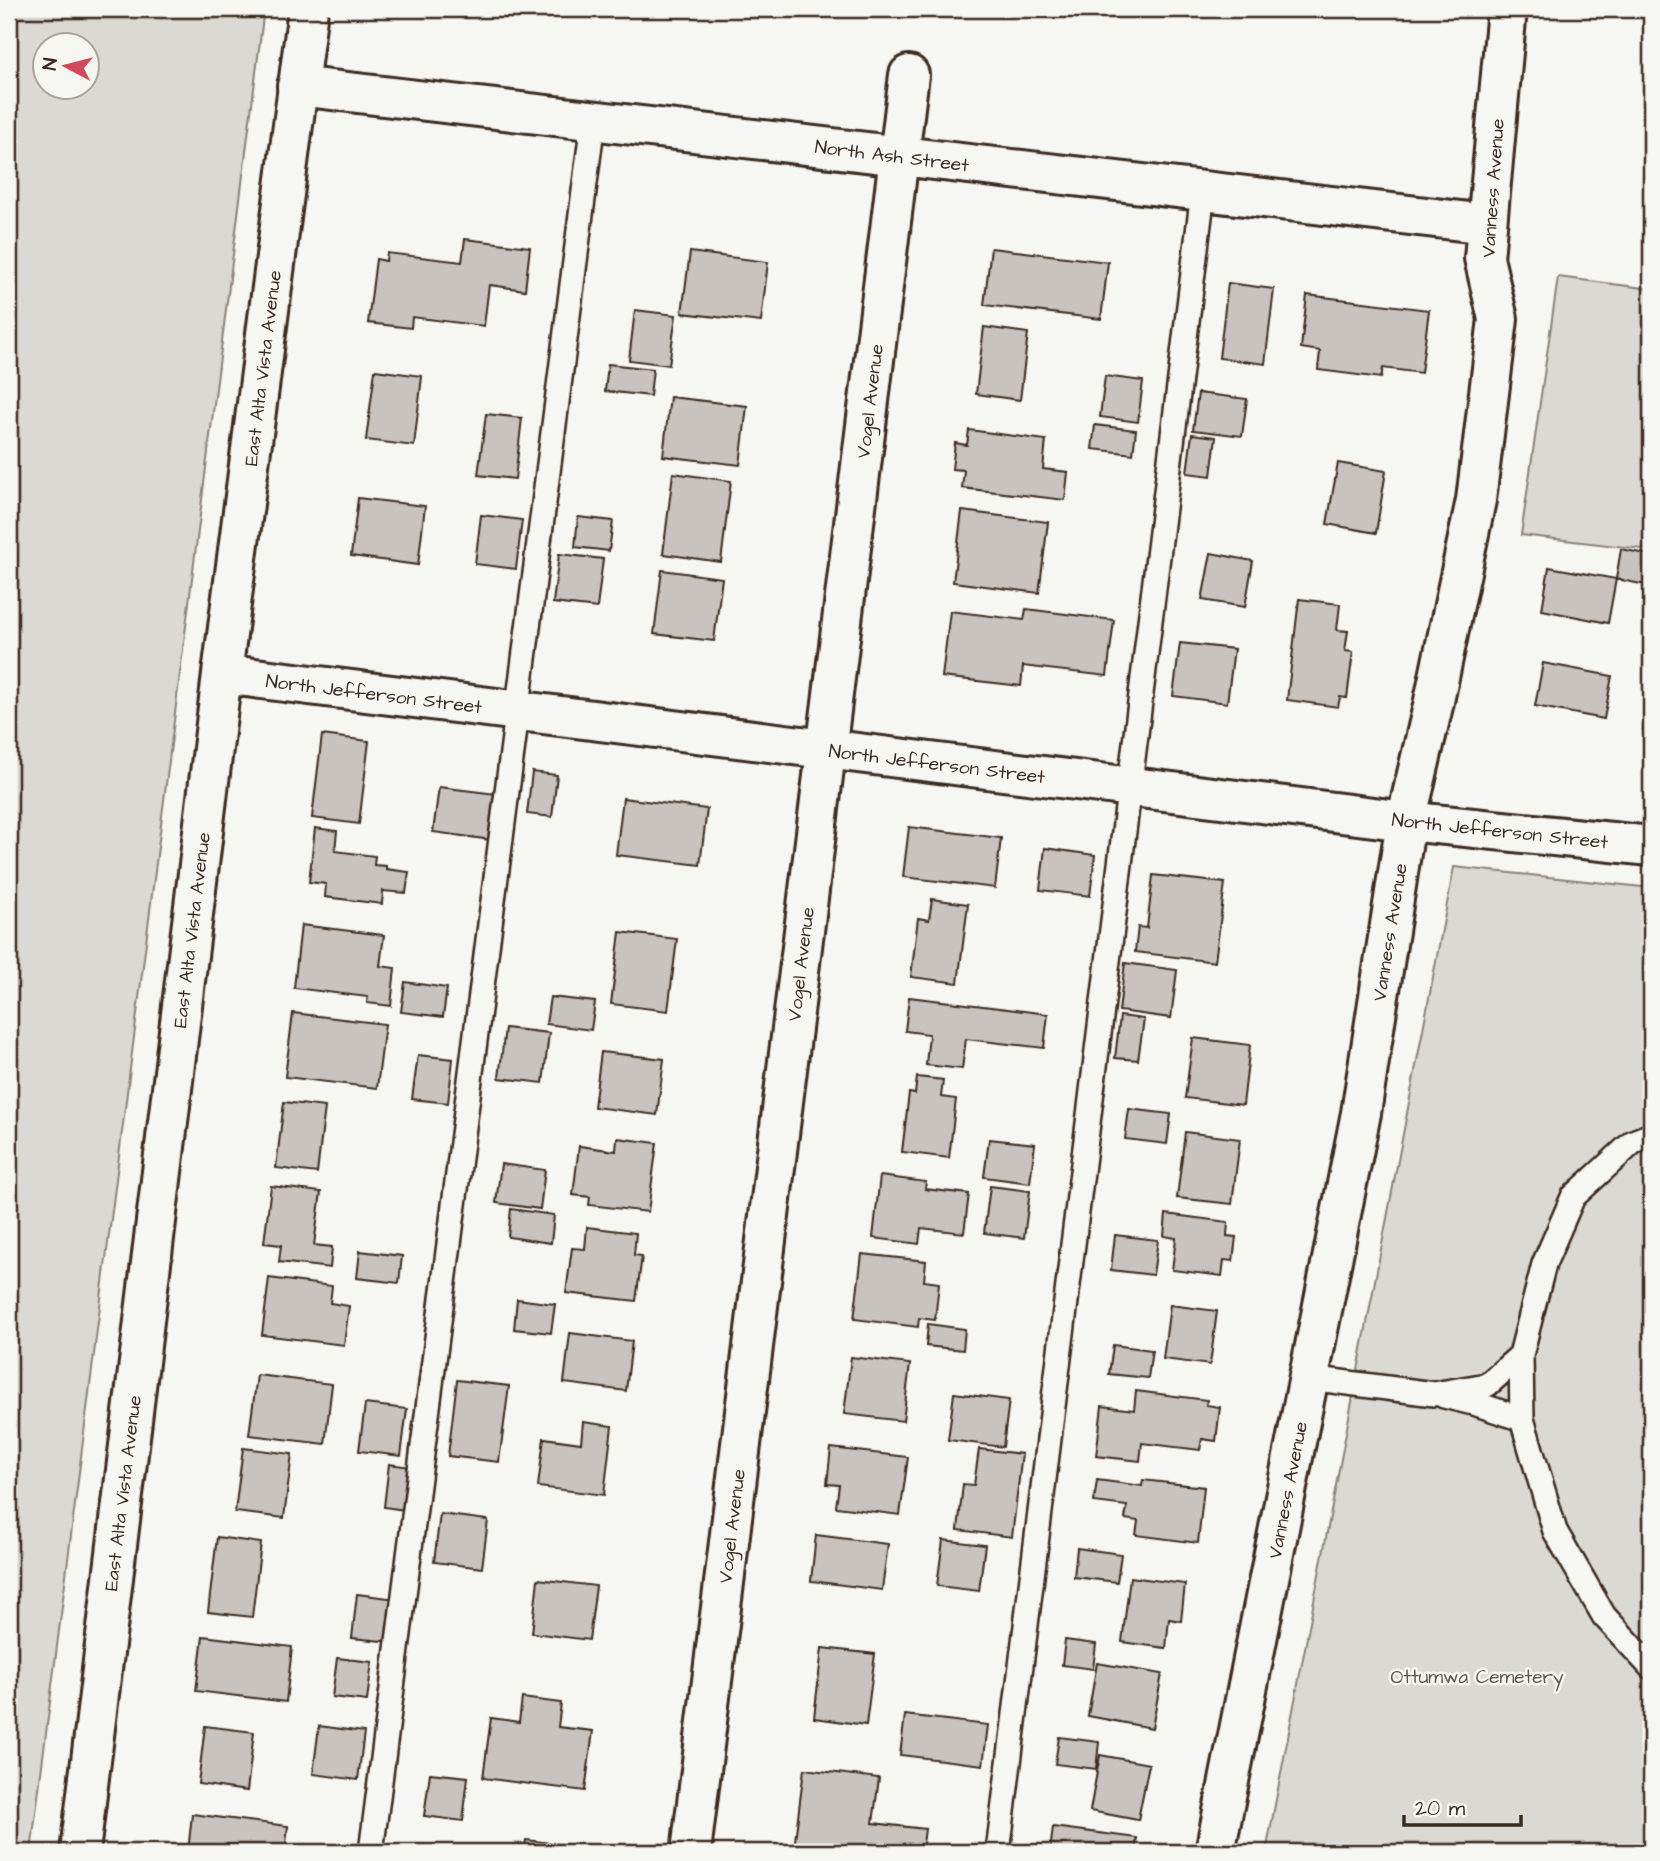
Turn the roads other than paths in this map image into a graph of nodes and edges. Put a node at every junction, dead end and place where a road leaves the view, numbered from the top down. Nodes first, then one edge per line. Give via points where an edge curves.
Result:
1 (308, 9) edge
2 (1507, 9) edge
3 (909, 75) dead end
4 (297, 86) junction
5 (593, 121) junction
6 (899, 156) junction
7 (1203, 192) junction
8 (1487, 225) junction
9 (222, 674) junction
10 (518, 711) junction
11 (826, 749) junction
12 (1129, 786) junction
13 (1406, 821) junction
14 (1651, 846) edge
15 (1651, 1135) edge
16 (1521, 1355) junction
17 (1309, 1378) junction
18 (1434, 1394) junction
19 (1522, 1419) junction
20 (1651, 1667) edge
21 (80, 1852) edge
22 (371, 1852) edge
23 (691, 1852) edge
24 (998, 1852) edge
25 (1215, 1852) edge

1 - 4 street, East Alta Vista Avenue
2 - 8 street, Vanness Avenue
3 - 6 street, Vogel Avenue
4 - 5 street, North Ash Street
4 - 9 street, East Alta Vista Avenue
5 - 6 street, North Ash Street
5 - 10 lane
6 - 7 street, North Ash Street
6 - 11 street, Vogel Avenue
7 - 8 street, North Ash Street
7 - 12 lane
8 - 13 street, Vanness Avenue via 1484,258 1498,319 1476,500
9 - 10 street, North Jefferson Street
9 - 21 street, East Alta Vista Avenue
10 - 11 street, North Jefferson Street
10 - 22 lane
11 - 12 street, North Jefferson Street
11 - 23 street, Vogel Avenue
12 - 13 street, North Jefferson Street
12 - 24 lane
13 - 14 street, North Jefferson Street
13 - 17 street, Vanness Avenue via 1361,1113
15 - 16 lane via 1633,1142 1573,1197 1544,1264
16 - 18 lane via 1487,1385
16 - 19 lane
17 - 18 lane
17 - 25 street, Vanness Avenue
18 - 19 lane
19 - 20 lane via 1555,1531 1604,1616

